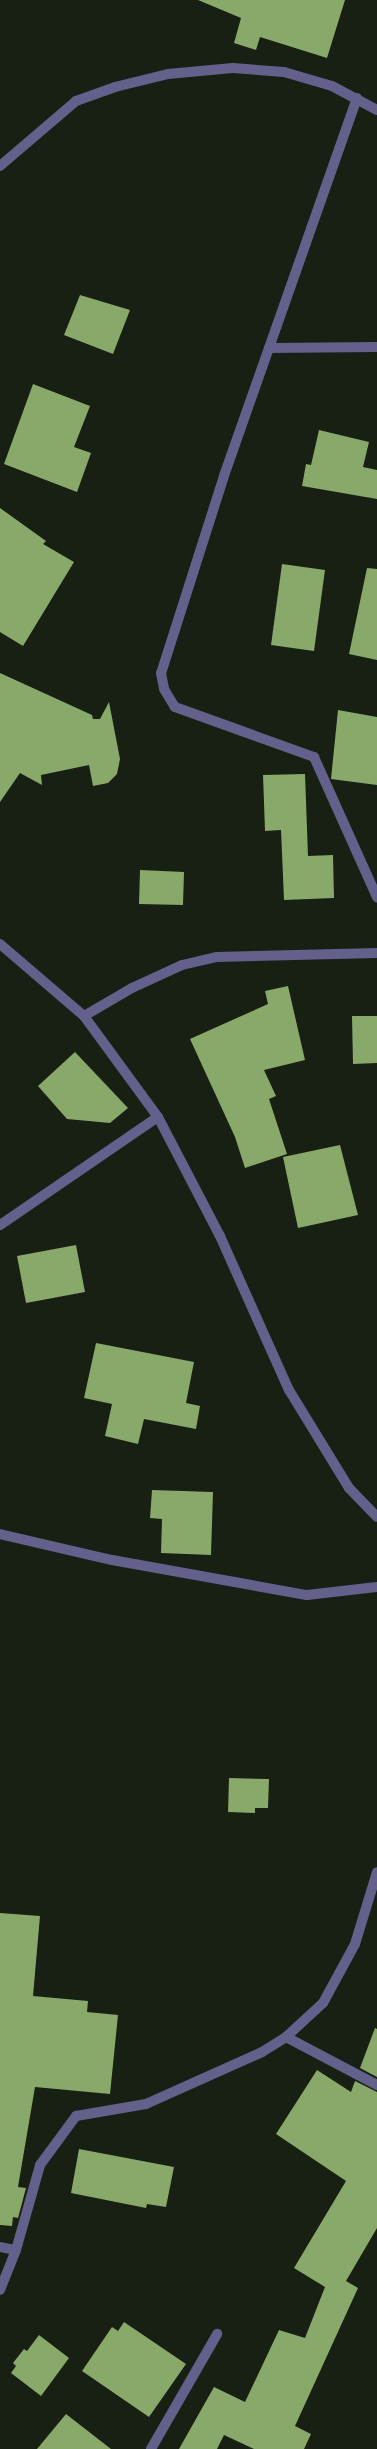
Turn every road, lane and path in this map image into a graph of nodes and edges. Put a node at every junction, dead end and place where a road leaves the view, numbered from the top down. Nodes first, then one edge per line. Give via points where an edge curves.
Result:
1 (357, 98) junction
2 (377, 110) edge
3 (0, 166) edge
4 (377, 347) edge
5 (269, 348) junction
6 (377, 897) edge
7 (0, 944) edge
8 (377, 954) edge
9 (84, 1016) junction
10 (158, 1117) junction
11 (0, 1225) edge
12 (377, 1517) edge
13 (0, 1534) edge
14 (377, 1587) edge
15 (377, 1872) edge
16 (286, 2037) junction
17 (377, 2086) edge
18 (0, 2247) edge
19 (16, 2250) junction
20 (0, 2290) edge
21 (217, 2334) dead end
22 (151, 2449) edge

1 - 2 street
1 - 3 street via 332,86 284,72 233,68 168,74 76,101
1 - 5 street
4 - 5 street
5 - 6 street via 161,673 164,689 174,707 314,757
7 - 9 street
8 - 9 street via 217,957 182,966 149,980
9 - 10 street
10 - 11 street
10 - 12 street via 220,1236 289,1390 349,1488
13 - 14 street via 112,1560 307,1595
15 - 16 street via 355,1944 323,2003
16 - 17 street
16 - 19 street via 262,2052 146,2104 76,2116 40,2164
18 - 19 street
19 - 20 street
21 - 22 street

